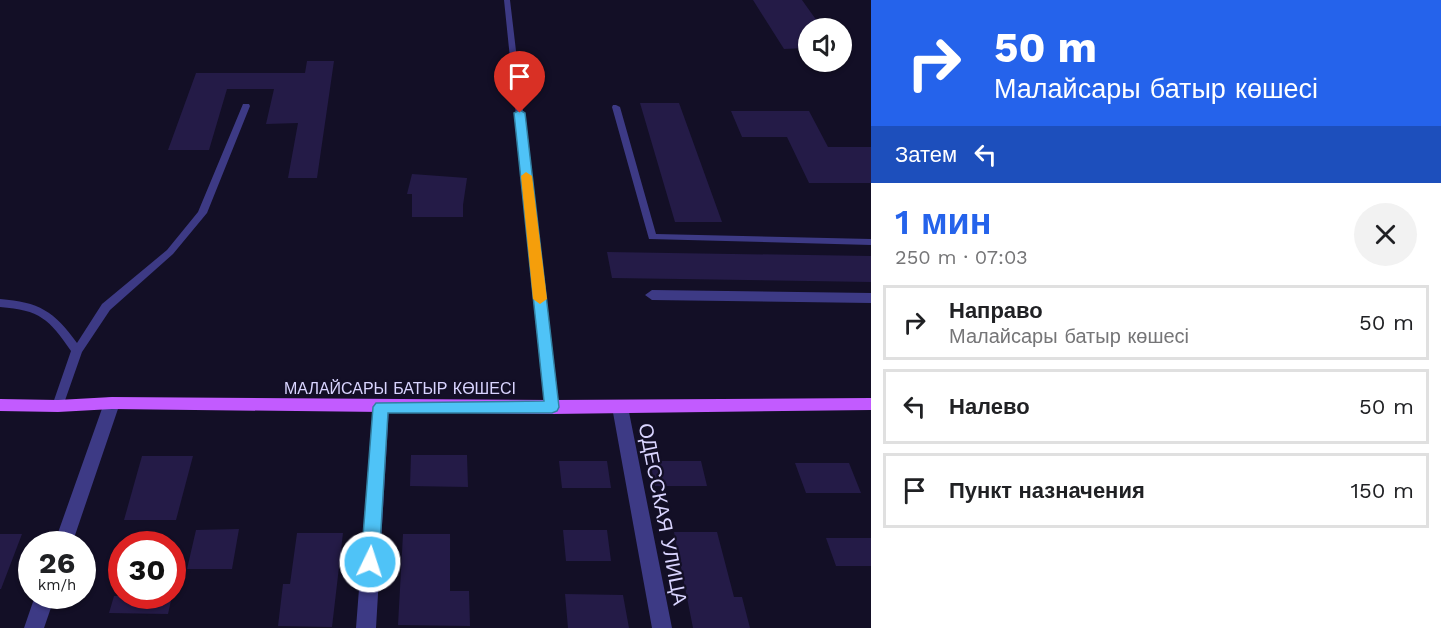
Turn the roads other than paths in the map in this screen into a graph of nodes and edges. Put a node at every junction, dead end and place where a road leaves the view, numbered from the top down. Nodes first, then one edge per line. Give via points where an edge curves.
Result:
1 (507, 0) edge
2 (246, 106) dead end
3 (616, 107) dead end
4 (871, 242) edge
5 (652, 295) dead end
6 (871, 298) edge
7 (0, 303) edge
8 (77, 351) junction
9 (112, 403) junction
10 (871, 404) edge
11 (0, 405) edge
12 (58, 406) junction
13 (381, 407) junction
14 (552, 407) junction
15 (620, 407) junction
16 (68, 531) edge
17 (41, 609) edge
18 (34, 628) edge
19 (366, 628) edge
20 (662, 628) edge

1 - 14 lane
2 - 8 lane via 202,213 192,228 106,307
3 - 4 lane via 652,237
5 - 6 street
7 - 8 lane via 44,311
8 - 12 lane
9 - 12 main road, МАЛАЙСАРЫ БАТЫР КӨШЕСІ
9 - 13 main road, МАЛАЙСАРЫ БАТЫР КӨШЕСІ
9 - 16 street
10 - 15 main road, МАЛАЙСАРЫ БАТЫР КӨШЕСІ
11 - 12 main road, МАЛАЙСАРЫ БАТЫР КӨШЕСІ
13 - 14 main road, МАЛАЙСАРЫ БАТЫР КӨШЕСІ
13 - 19 street
14 - 15 main road, МАЛАЙСАРЫ БАТЫР КӨШЕСІ
15 - 20 street, ОДЕССКАЯ УЛИЦА
17 - 18 street

